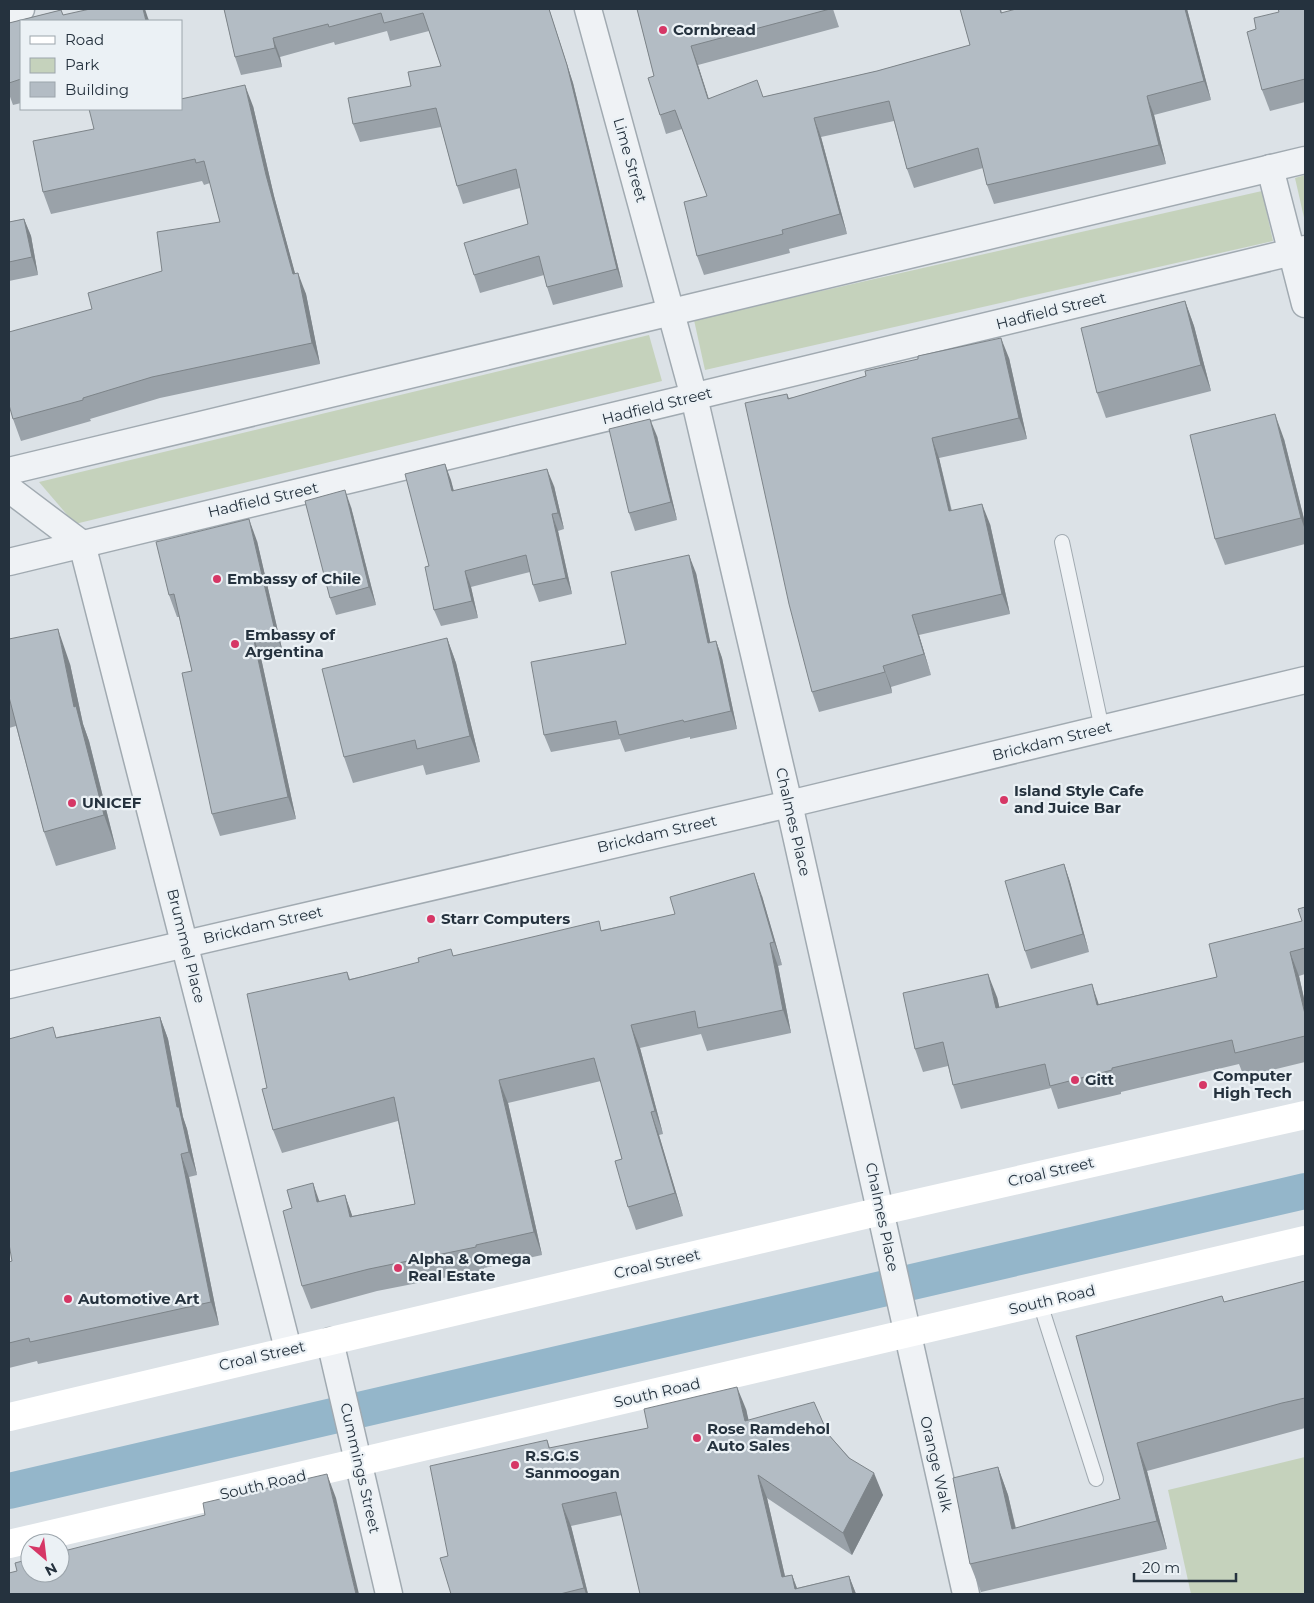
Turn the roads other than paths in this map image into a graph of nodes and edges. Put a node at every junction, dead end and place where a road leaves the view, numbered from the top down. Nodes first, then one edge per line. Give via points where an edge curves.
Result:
1 (21, 9) edge
2 (588, 9) edge
3 (9, 12) edge
4 (1305, 160) edge
5 (1270, 168) junction
6 (1298, 251) edge
7 (1305, 304) edge
8 (672, 311) junction
9 (694, 397) junction
10 (9, 471) edge
11 (9, 489) edge
12 (1062, 542) dead end
13 (82, 544) junction
14 (9, 562) edge
15 (1305, 680) edge
16 (1102, 729) junction
17 (789, 804) junction
18 (186, 942) junction
19 (9, 985) edge
20 (1305, 1115) edge
21 (881, 1211) junction
22 (1305, 1240) edge
23 (1040, 1303) junction
24 (904, 1321) junction
25 (330, 1341) junction
26 (288, 1350) junction
27 (9, 1417) edge
28 (357, 1456) junction
29 (1096, 1480) dead end
30 (9, 1544) edge
31 (389, 1594) edge
32 (966, 1594) edge

1 - 3 street
2 - 8 street, Lime Street
4 - 5 street
5 - 6 street
5 - 8 street
6 - 7 street
6 - 9 street, Hadfield Street
8 - 9 street, Chalmes Place
8 - 10 street
9 - 13 street, Hadfield Street
9 - 17 street, Chalmes Place
11 - 13 street
12 - 16 lane
13 - 14 street, Hadfield Street
13 - 18 street, Brummel Place
15 - 16 street, Brickdam Street
16 - 17 street, Brickdam Street
17 - 18 street, Brickdam Street
17 - 21 street, Chalmes Place
18 - 19 street, Brickdam Street
18 - 26 street, Brummel Place
20 - 21 street, Croal Street
21 - 24 street, Chalmes Place
21 - 25 street, Croal Street
22 - 23 street, South Road
23 - 24 street, South Road
23 - 29 lane
24 - 28 street, South Road
24 - 32 street, Orange Walk
25 - 26 street, Croal Street
25 - 28 street, Cummings Street
26 - 27 street, Croal Street
28 - 30 street, South Road
28 - 31 street, Cummings Street

